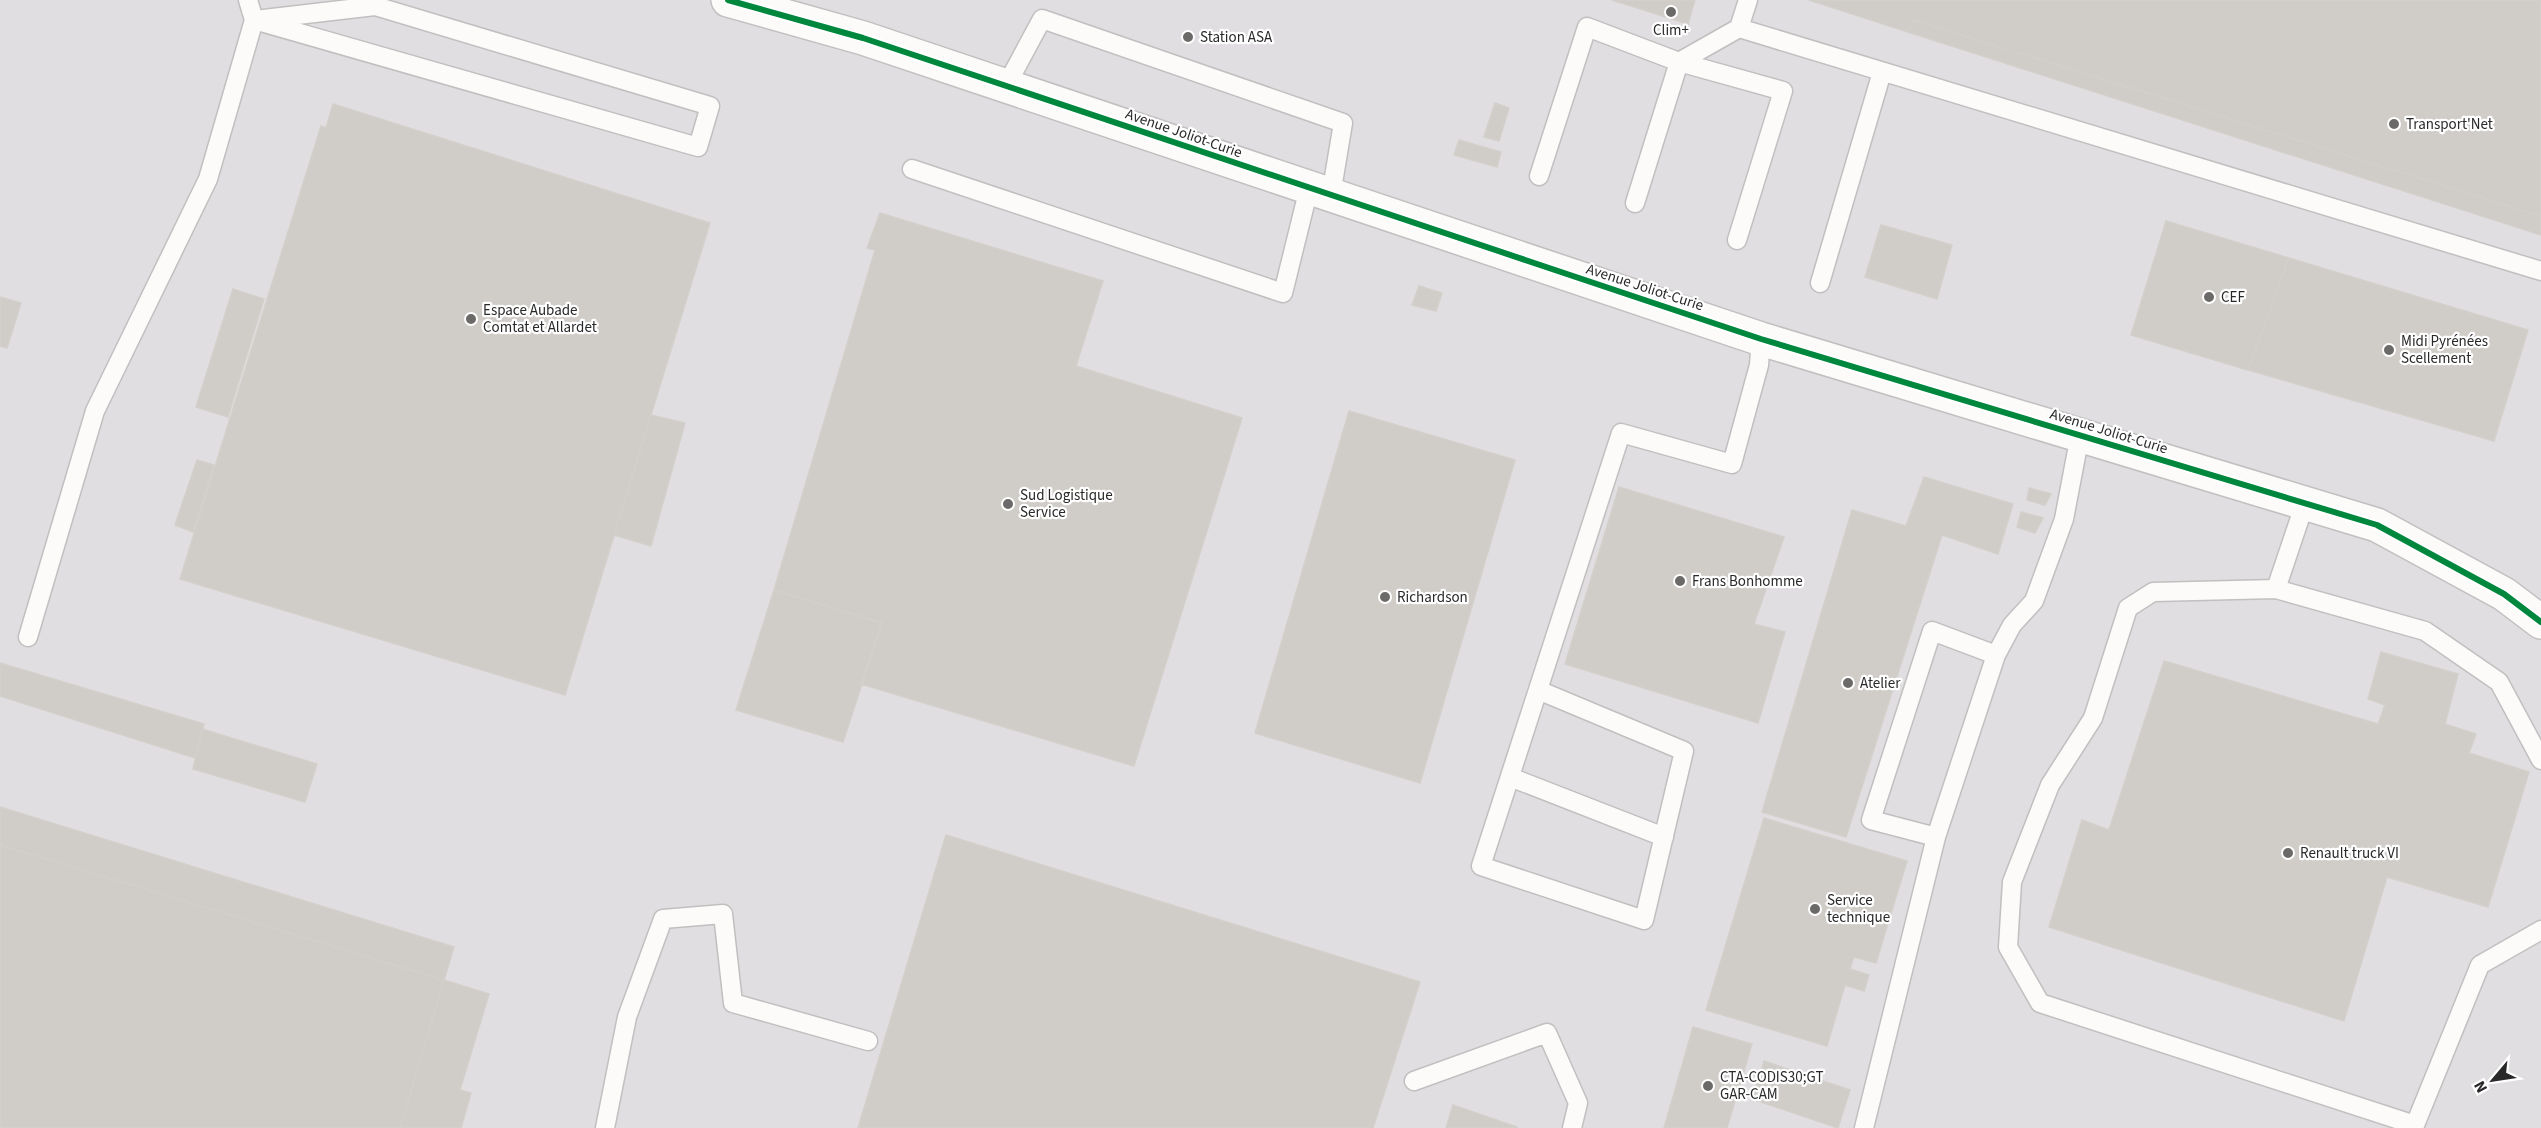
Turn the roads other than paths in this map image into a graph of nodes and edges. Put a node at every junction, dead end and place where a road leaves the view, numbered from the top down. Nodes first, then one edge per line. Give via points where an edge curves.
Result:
1 (248, 0) edge
2 (728, 0) edge
3 (1748, 0) edge
4 (254, 20) junction
5 (1739, 28) junction
6 (1679, 62) junction
7 (1882, 72) junction
8 (1006, 86) junction
9 (912, 169) dead end
10 (1539, 176) dead end
11 (1320, 192) junction
12 (1635, 203) dead end
13 (1737, 240) dead end
14 (2541, 271) edge
15 (1820, 283) dead end
16 (1761, 339) junction
17 (2080, 435) junction
18 (2305, 503) junction
19 (2276, 589) junction
20 (2541, 622) edge
21 (28, 637) dead end
22 (1996, 655) junction
23 (1539, 690) junction
24 (2541, 760) edge
25 (1510, 777) junction
26 (1664, 837) junction
27 (1936, 837) junction
28 (2541, 930) edge
29 (868, 1041) dead end
30 (1414, 1081) dead end
31 (2417, 1127) edge
32 (605, 1128) edge
33 (1572, 1128) edge
34 (1864, 1128) edge

1 - 4 lane
2 - 8 street, Avenue Joliot-Curie via 863,38
3 - 5 lane
4 - 4 lane via 698,147 710,106 375,6
4 - 21 lane via 208,178 95,411
5 - 6 lane
5 - 7 lane
6 - 10 lane via 1587,27
6 - 12 lane
6 - 13 lane via 1783,91
7 - 14 lane
7 - 15 lane
8 - 11 street, Avenue Joliot-Curie
8 - 11 lane via 1042,19 1342,123
9 - 11 lane via 1283,293
11 - 16 street, Avenue Joliot-Curie
16 - 17 street, Avenue Joliot-Curie
16 - 23 lane via 1759,365 1732,464 1621,433
17 - 18 street, Avenue Joliot-Curie
17 - 22 lane via 2064,519 2034,601 2012,625
18 - 19 lane
18 - 20 street, Avenue Joliot-Curie via 2377,525 2504,594
19 - 24 lane via 2425,631 2499,682
19 - 31 lane via 2153,592 2128,608 2093,718 2050,785 2012,882 2008,947 2040,1003
22 - 27 lane
22 - 27 lane via 1932,631 1871,820
23 - 25 lane
23 - 26 lane via 1684,751
25 - 26 lane
25 - 26 lane via 1482,866 1644,920
27 - 34 lane
28 - 31 lane via 2480,965
29 - 32 lane via 733,1003 723,914 663,919 627,1017
30 - 33 lane via 1547,1033 1578,1103

